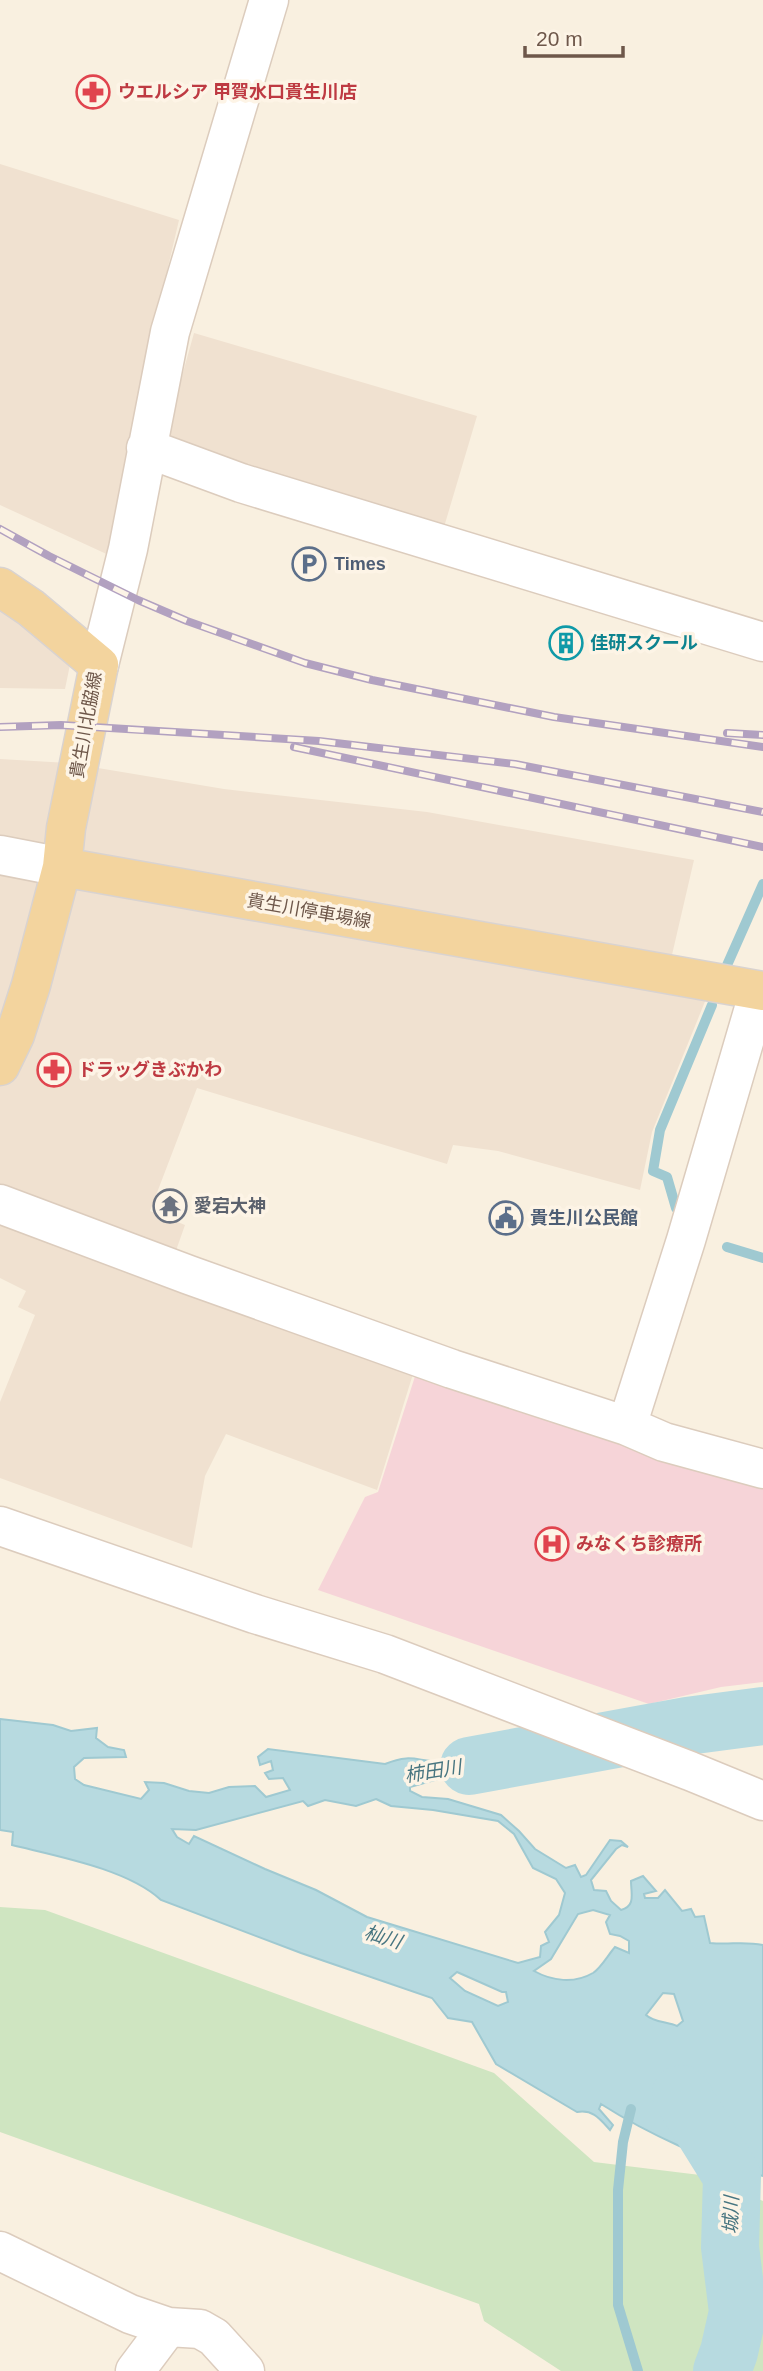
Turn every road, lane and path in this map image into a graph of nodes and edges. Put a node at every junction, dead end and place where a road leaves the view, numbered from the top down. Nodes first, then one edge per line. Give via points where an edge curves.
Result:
1 (269, 0) edge
2 (146, 449) junction
3 (0, 587) edge
4 (763, 642) edge
5 (99, 665) junction
6 (0, 855) edge
7 (62, 866) junction
8 (761, 991) edge
9 (0, 1066) edge
10 (0, 1203) edge
11 (627, 1426) junction
12 (763, 1469) edge
13 (0, 1526) edge
14 (763, 1801) edge
15 (0, 2251) edge
16 (168, 2327) junction
17 (135, 2371) edge
18 (245, 2371) edge

1 - 2 street via 170,332
2 - 4 street via 241,483
2 - 5 street via 128,549
3 - 5 main road, 貴生川北脇線
5 - 7 main road, 貴生川北脇線
6 - 7 street
7 - 8 main road, 貴生川停車場線
7 - 9 main road via 27,998
8 - 11 street
10 - 11 street via 189,1275
11 - 12 street via 664,1442
13 - 14 street via 385,1654
15 - 16 street via 130,2314
16 - 17 street
16 - 18 street via 200,2329 214,2337

